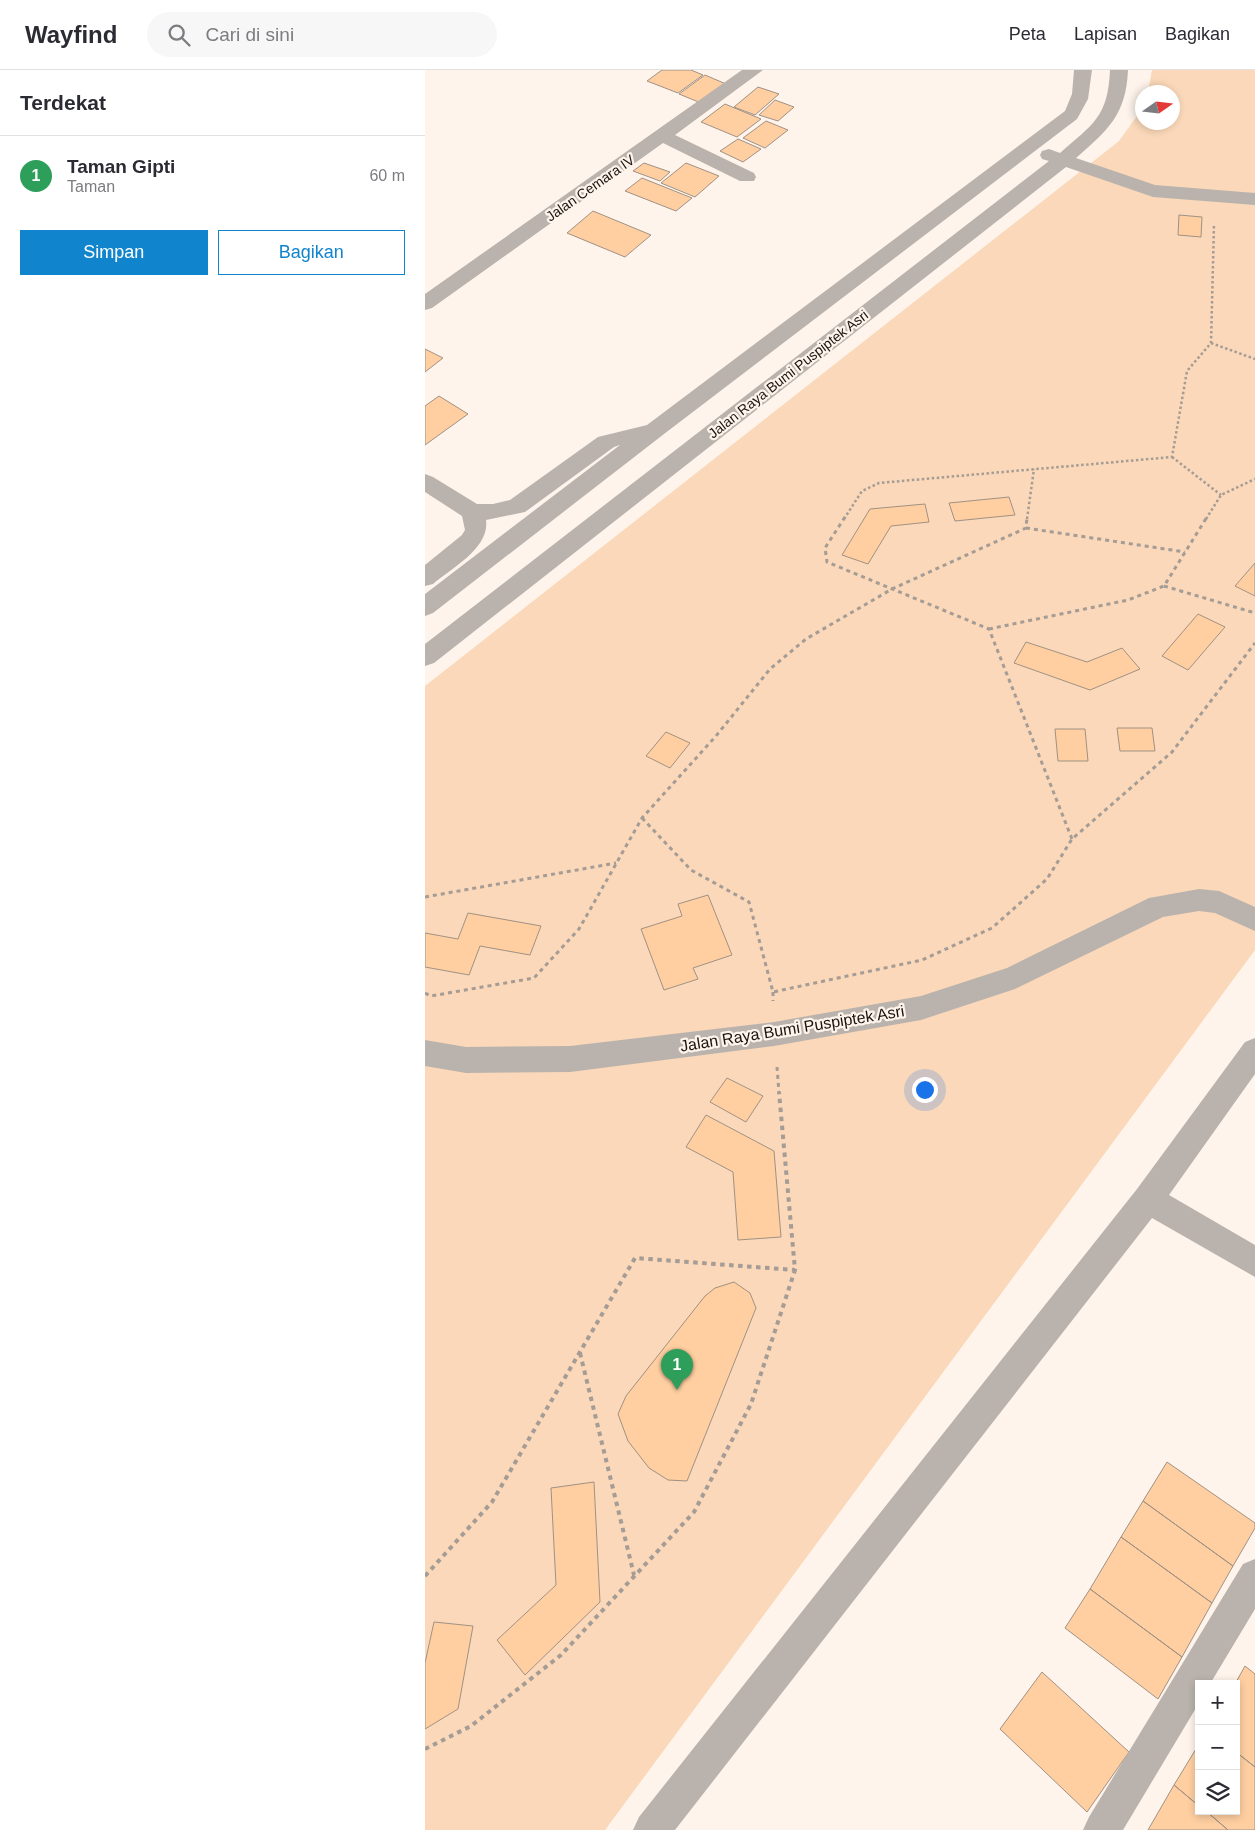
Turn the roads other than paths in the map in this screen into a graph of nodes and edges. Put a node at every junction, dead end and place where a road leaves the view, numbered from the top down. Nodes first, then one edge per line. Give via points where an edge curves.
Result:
1 (754, 70) edge
2 (1083, 70) edge
3 (1119, 70) edge
4 (663, 136) junction
5 (1026, 147) junction
6 (1063, 160) junction
7 (747, 176) dead end
8 (1255, 199) edge
9 (425, 304) edge
10 (656, 429) junction
11 (427, 487) edge
12 (473, 512) junction
13 (425, 578) edge
14 (425, 607) edge
15 (425, 657) edge
16 (1255, 920) edge
17 (1255, 1051) edge
18 (425, 1053) edge
19 (1148, 1199) junction
20 (1255, 1262) edge
21 (1255, 1576) edge
22 (652, 1830) edge
23 (1102, 1830) edge

1 - 4 street, Jalan Cemara IV
2 - 5 street via 1079,105 1071,115
3 - 6 street, Jalan Raya Bumi Puspiptek Asri via 1119,90 1108,120
4 - 7 street
4 - 9 street, Jalan Cemara IV
5 - 6 street
5 - 10 street
6 - 8 street via 1153,191
6 - 15 street, Jalan Raya Bumi Puspiptek Asri
10 - 12 street via 606,442 509,509
10 - 14 street
11 - 12 street
12 - 13 street via 477,530 471,540
16 - 18 street, Jalan Raya Bumi Puspiptek Asri via 1219,902 1199,900 1159,906 1006,980 921,1008 773,1034 570,1059 466,1060
17 - 19 street
19 - 20 street
19 - 22 street
21 - 23 street

